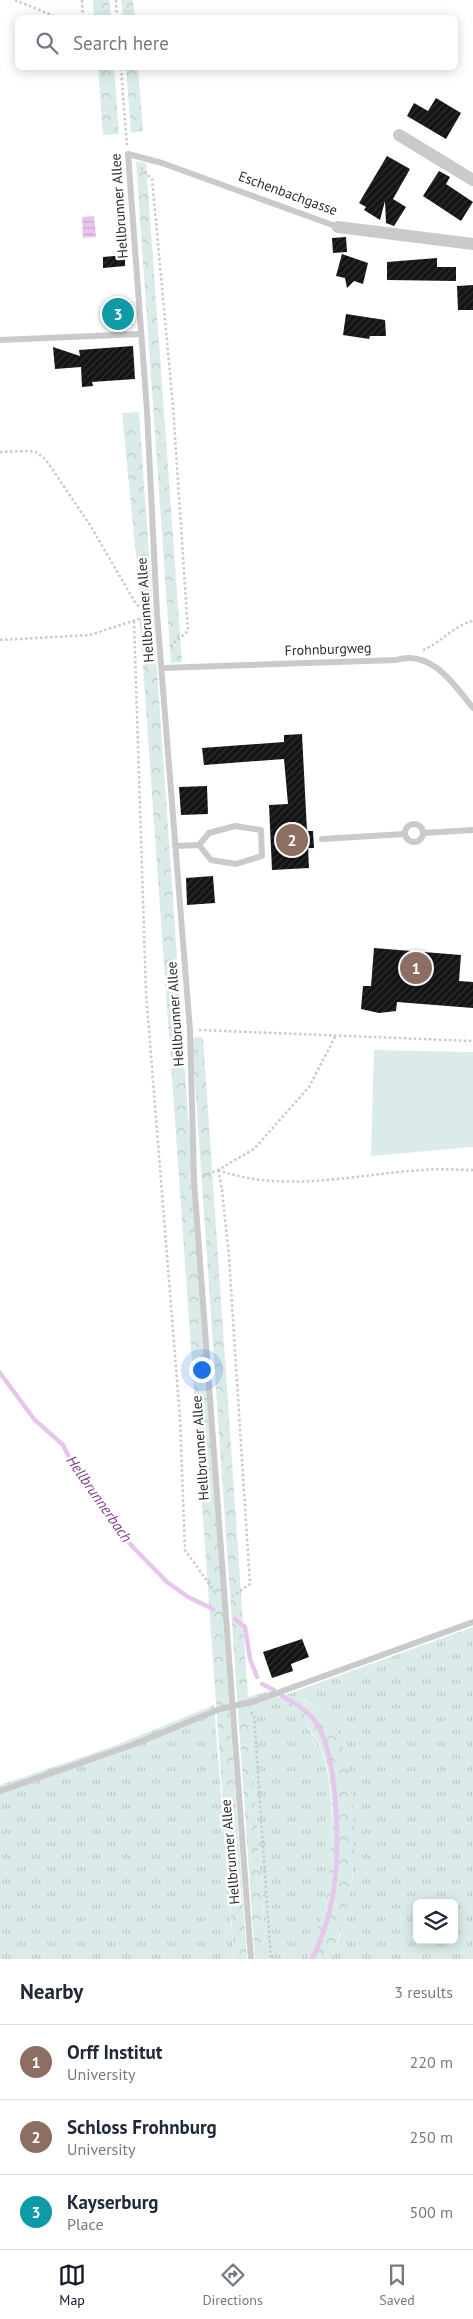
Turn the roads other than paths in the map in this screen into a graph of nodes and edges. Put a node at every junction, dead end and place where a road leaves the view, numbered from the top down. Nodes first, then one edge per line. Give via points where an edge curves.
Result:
1 (399, 135) dead end
2 (128, 154) joint
3 (473, 180) edge
4 (338, 226) joint
5 (473, 244) edge
6 (140, 334) junction
7 (0, 340) edge
8 (162, 668) junction
9 (473, 708) edge
10 (473, 830) edge
11 (423, 833) junction
12 (404, 834) junction
13 (322, 839) dead end
14 (199, 845) junction
15 (175, 846) junction
16 (473, 1622) edge
17 (231, 1707) junction
18 (0, 1791) edge
19 (251, 1959) edge

1 - 3 street
2 - 4 lane, Eschenbachgasse via 162,163
2 - 6 lane, Hellbrunner Allee
4 - 5 street, Eschenbachgasse
6 - 7 lane
6 - 8 lane, Hellbrunner Allee
8 - 9 lane, Frohnburgweg via 396,660 408,656 433,665 448,676
8 - 15 lane, Hellbrunner Allee
10 - 11 lane
11 - 12 lane via 420,840 414,842
11 - 12 lane via 420,826 413,824
12 - 13 lane
14 - 14 lane via 211,860 236,864 262,856 260,830 235,826 226,828 209,833
14 - 15 lane
15 - 17 lane, Hellbrunner Allee via 190,1030 194,1180
16 - 17 lane
17 - 18 lane via 206,1714 115,1752
17 - 19 lane, Hellbrunner Allee

